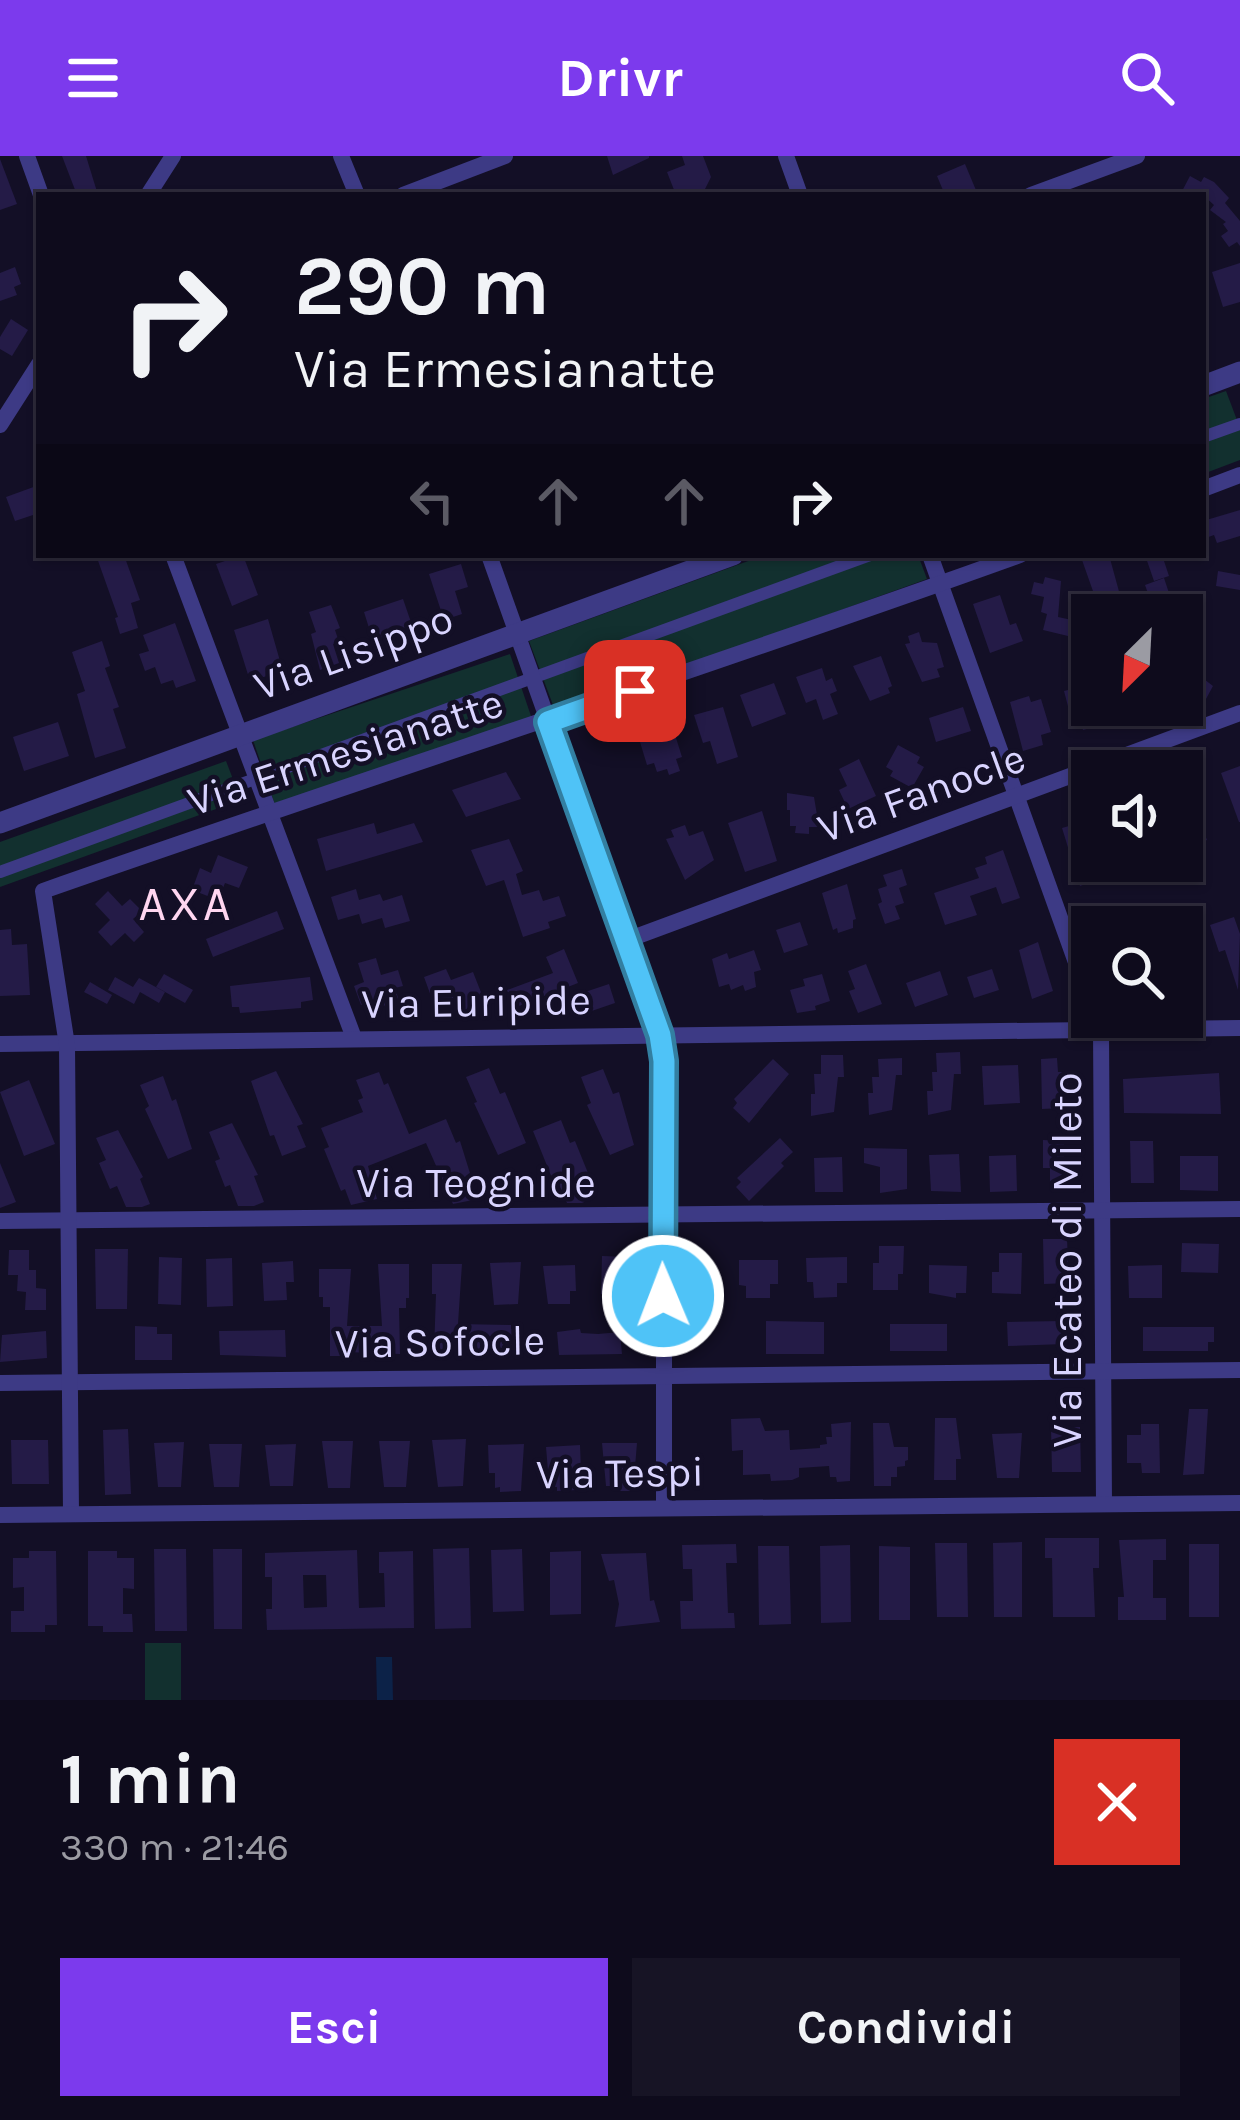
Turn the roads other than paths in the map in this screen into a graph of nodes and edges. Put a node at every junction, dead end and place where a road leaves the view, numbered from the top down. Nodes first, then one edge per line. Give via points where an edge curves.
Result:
1 (27, 156) edge
2 (172, 156) edge
3 (341, 156) edge
4 (505, 156) edge
5 (786, 156) edge
6 (1137, 156) edge
7 (40, 192) edge
8 (150, 192) edge
9 (356, 192) edge
10 (411, 192) edge
11 (799, 192) edge
12 (1039, 192) edge
13 (36, 369) edge
14 (1240, 372) edge
15 (1206, 385) edge
16 (1240, 424) edge
17 (0, 425) edge
18 (1206, 435) edge
19 (1240, 476) edge
20 (1206, 488) edge
21 (174, 558) edge
22 (490, 558) edge
23 (725, 558) edge
24 (862, 558) edge
25 (931, 558) edge
26 (1012, 558) edge
27 (940, 584) junction
28 (518, 631) junction
29 (533, 680) junction
30 (1240, 713) edge
31 (548, 722) junction
32 (239, 735) junction
33 (256, 781) junction
34 (1014, 796) junction
35 (270, 812) junction
36 (0, 823) edge
37 (0, 872) edge
38 (627, 940) junction
39 (1071, 949) edge
40 (1071, 1025) edge
41 (1203, 1027) edge
42 (1240, 1028) edge
43 (660, 1035) junction
44 (1098, 1038) edge
45 (354, 1039) junction
46 (0, 1044) edge
47 (67, 1045) junction
48 (1240, 1209) edge
49 (1101, 1210) junction
50 (662, 1216) junction
51 (0, 1221) edge
52 (72, 1221) junction
53 (1240, 1370) edge
54 (1102, 1371) junction
55 (664, 1375) junction
56 (71, 1383) junction
57 (0, 1384) edge
58 (1104, 1503) junction
59 (1240, 1503) edge
60 (664, 1508) junction
61 (71, 1514) junction
62 (0, 1515) edge

1 - 7 street
2 - 8 street
3 - 9 street
4 - 10 street
5 - 11 street
6 - 12 street
13 - 17 street
14 - 15 street
16 - 18 street
19 - 20 street
21 - 32 street
22 - 28 street
23 - 28 street, Via Lisippo
24 - 29 street
25 - 27 street
26 - 27 street, Via Ermesianatte
27 - 31 street, Via Ermesianatte
27 - 34 street
28 - 29 street
28 - 32 street, Via Lisippo
29 - 31 street
29 - 33 street
30 - 34 street, Via Fanocle
31 - 35 street, Via Ermesianatte
31 - 38 street
32 - 33 street
32 - 36 street, Via Lisippo
33 - 35 street
33 - 37 street
34 - 38 street, Via Fanocle
34 - 39 street
35 - 45 street
35 - 47 street, Via Ermesianatte via 44,891
38 - 43 street
40 - 43 street, Via Euripide
41 - 42 street, Via Euripide
43 - 45 street, Via Euripide
43 - 50 street
44 - 49 street, Via Ecateo di Mileto
45 - 47 street, Via Euripide
46 - 47 street, Via Euripide
47 - 52 street
48 - 49 street, Via Teognide
49 - 50 street, Via Teognide
49 - 54 street, Via Ecateo di Mileto
50 - 52 street, Via Teognide
50 - 55 street
51 - 52 street, Via Teognide
52 - 56 street
53 - 54 street, Via Sofocle
54 - 55 street, Via Sofocle
54 - 58 street, Via Ecateo di Mileto
55 - 56 street, Via Sofocle
55 - 60 street
56 - 57 street, Via Sofocle
56 - 61 street
58 - 59 street, Via Tespi
58 - 60 street, Via Tespi
60 - 61 street, Via Tespi
61 - 62 street, Via Tespi

